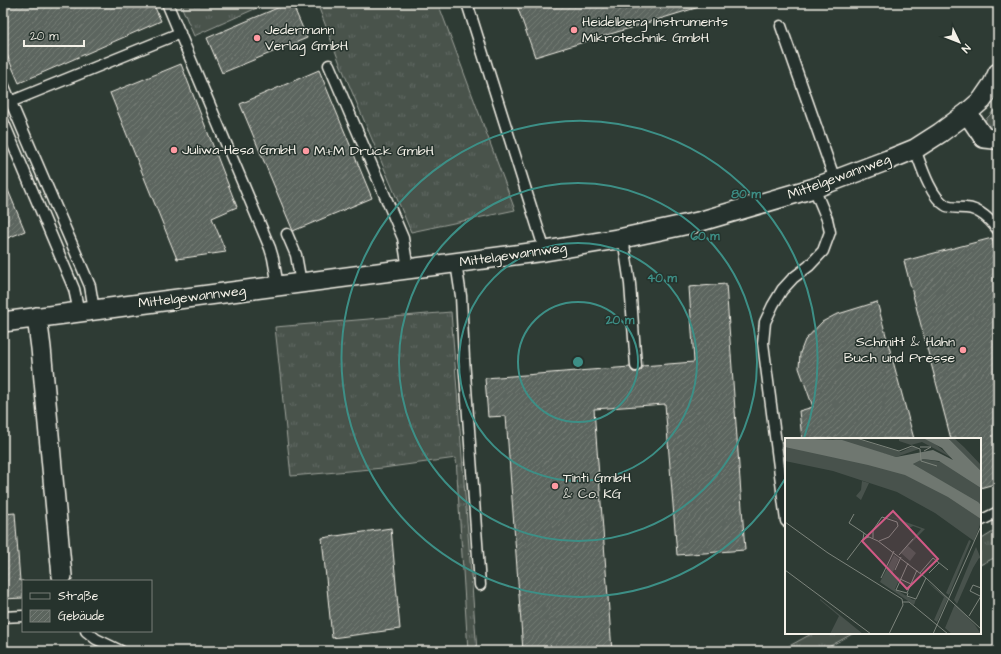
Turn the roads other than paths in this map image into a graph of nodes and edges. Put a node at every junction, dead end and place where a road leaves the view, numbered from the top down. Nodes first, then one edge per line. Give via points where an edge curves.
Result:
1 (168, 3) edge
2 (467, 3) edge
3 (781, 26) dead end
4 (180, 32) junction
5 (329, 66) dead end
6 (998, 73) edge
7 (3, 84) edge
8 (10, 102) junction
9 (967, 113) junction
10 (3, 121) edge
11 (998, 138) edge
12 (915, 149) junction
13 (835, 180) junction
14 (814, 188) junction
15 (998, 230) edge
16 (287, 234) dead end
17 (623, 238) junction
18 (545, 252) junction
19 (456, 263) junction
20 (408, 269) junction
21 (301, 283) junction
22 (278, 286) junction
23 (86, 311) junction
24 (37, 317) junction
25 (3, 322) edge
26 (636, 366) dead end
27 (998, 512) edge
28 (785, 514) edge
29 (981, 520) edge
30 (63, 579) edge
31 (480, 585) dead end
32 (22, 616) edge
33 (3, 617) edge
34 (87, 632) edge
35 (121, 651) edge

1 - 4 lane
2 - 18 lane
3 - 13 lane
4 - 8 lane
4 - 22 lane via 270,248
5 - 20 lane via 403,238
6 - 9 street, Mittelgewannweg via 982,100
7 - 8 lane
8 - 23 lane via 90,286
9 - 11 street via 984,138
9 - 12 street, Mittelgewannweg
10 - 23 lane via 74,289
12 - 13 street, Mittelgewannweg
12 - 15 lane via 934,194 940,202 946,206 969,208 986,216
13 - 14 street, Mittelgewannweg
14 - 17 street, Mittelgewannweg via 698,222
14 - 28 lane via 830,232 823,251 782,290 765,322 763,343
16 - 21 lane via 296,255
17 - 18 street, Mittelgewannweg
17 - 26 lane via 630,284
18 - 19 street, Mittelgewannweg
19 - 20 street, Mittelgewannweg
19 - 31 lane via 461,296
20 - 21 street, Mittelgewannweg
21 - 22 street, Mittelgewannweg
22 - 23 street, Mittelgewannweg
23 - 24 street, Mittelgewannweg
24 - 25 street, Mittelgewannweg
24 - 30 street
27 - 29 lane
32 - 33 lane
34 - 35 lane

